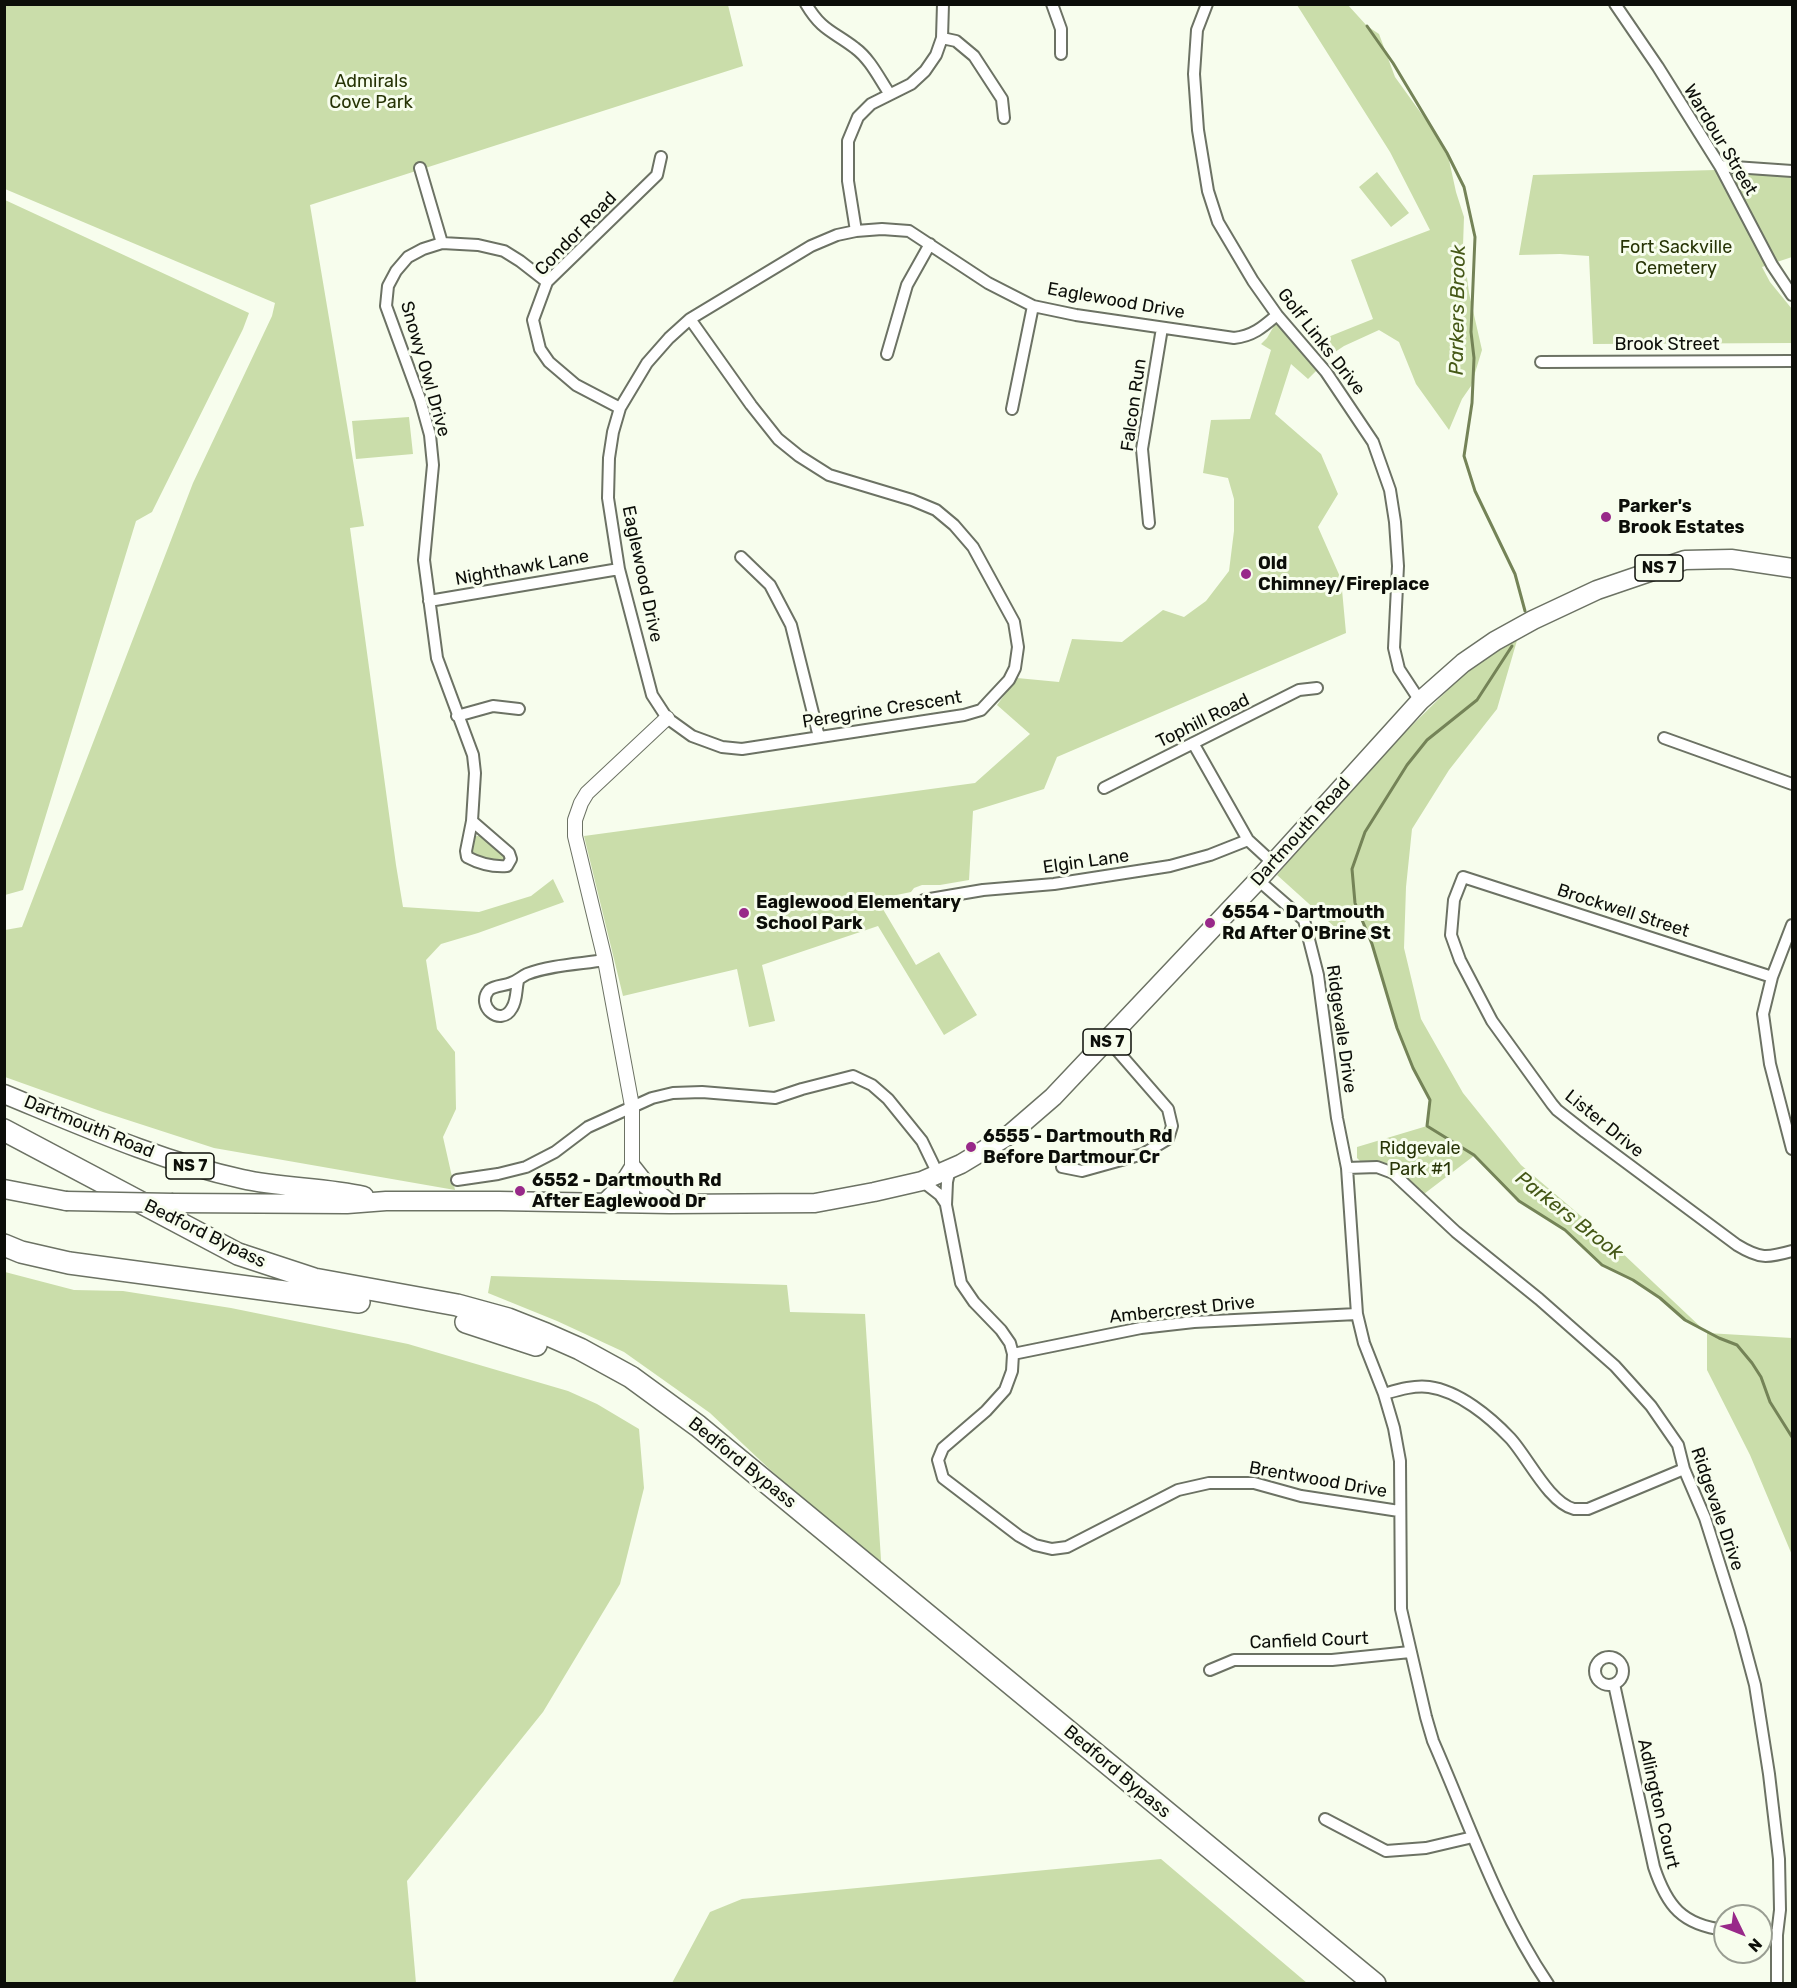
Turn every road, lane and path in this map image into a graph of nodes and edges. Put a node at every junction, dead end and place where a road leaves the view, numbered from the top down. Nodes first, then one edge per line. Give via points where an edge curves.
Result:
1 (806, 4) edge
2 (943, 4) edge
3 (1052, 4) edge
4 (1207, 4) edge
5 (1615, 4) edge
6 (942, 38) junction
7 (1061, 54) dead end
8 (889, 93) junction
9 (1004, 118) dead end
10 (661, 157) dead end
11 (1720, 166) junction
12 (420, 168) dead end
13 (1792, 171) edge
14 (856, 231) junction
15 (442, 243) junction
16 (930, 244) junction
17 (547, 282) junction
18 (1792, 295) edge
19 (1033, 306) junction
20 (1278, 315) junction
21 (690, 319) junction
22 (1162, 328) junction
23 (887, 354) dead end
24 (1792, 361) edge
25 (1541, 362) dead end
26 (620, 408) junction
27 (1012, 409) dead end
28 (1149, 523) dead end
29 (741, 557) dead end
30 (620, 568) junction
31 (1792, 568) edge
32 (429, 601) junction
33 (1317, 688) dead end
34 (1420, 701) junction
35 (519, 709) dead end
36 (457, 716) junction
37 (667, 718) junction
38 (819, 737) junction
39 (1664, 738) dead end
40 (1193, 743) junction
41 (1792, 784) edge
42 (1104, 788) dead end
43 (472, 820) junction
44 (1248, 840) junction
45 (1273, 863) junction
46 (1463, 877) joint
47 (1258, 880) junction
48 (924, 900) dead end
49 (1792, 925) edge
50 (605, 960) junction
51 (1772, 977) junction
52 (518, 981) dead end
53 (1108, 1040) junction
54 (4, 1094) edge
55 (632, 1106) junction
56 (4, 1130) edge
57 (1792, 1149) edge
58 (1062, 1167) dead end
59 (1347, 1168) junction
60 (633, 1169) junction
61 (937, 1174) junction
62 (457, 1180) dead end
63 (4, 1189) edge
64 (386, 1201) junction
65 (605, 1203) junction
66 (632, 1204) junction
67 (670, 1204) junction
68 (946, 1204) junction
69 (4, 1245) edge
70 (1792, 1251) edge
71 (1357, 1314) junction
72 (1013, 1354) junction
73 (1384, 1394) junction
74 (1684, 1469) junction
75 (1399, 1511) junction
76 (1410, 1652) junction
77 (1210, 1671) dead end
78 (1614, 1684) dead end
79 (1325, 1819) dead end
80 (1473, 1837) junction
81 (1713, 1928) edge
82 (1773, 1934) edge
83 (1777, 1935) junction
84 (1353, 1983) edge
85 (1375, 1983) edge
86 (1548, 1983) edge
87 (1777, 1983) edge

1 - 8 street via 831,34 856,48
2 - 6 street
3 - 7 street via 1061,29
4 - 20 street, Golf Links Drive via 1197,30 1194,74 1208,191 1218,222 1236,255
5 - 11 street, Wardour Street
6 - 8 street via 925,71 911,84
6 - 9 street via 956,41 974,56 1002,99
8 - 14 street via 858,117 848,141 848,181
10 - 17 street, Condor Road via 657,175
11 - 13 street
11 - 18 street, Wardour Street
12 - 15 street
14 - 16 street, Eaglewood Drive via 909,231
14 - 21 street, Eaglewood Drive via 811,246
15 - 17 street, Snowy Owl Drive via 478,244 504,252
15 - 32 street, Snowy Owl Drive via 408,258 396,271 388,286 386,306 430,435 433,465 424,560
16 - 19 street, Eaglewood Drive via 988,284
16 - 23 street via 908,285
17 - 26 street, Condor Road via 533,320 540,349 576,386
19 - 22 street, Eaglewood Drive
19 - 27 street
20 - 22 street, Eaglewood Drive via 1261,330 1234,338
20 - 34 street, Golf Links Drive via 1326,372 1373,442 1390,490 1395,522 1398,566 1394,648 1399,669
21 - 26 street, Eaglewood Drive via 647,363
21 - 38 street, Peregrine Crescent via 778,439 799,456 829,475 936,510 954,525 973,547 1014,622 1018,647 1015,668 981,710 964,716
22 - 28 street, Falcon Run via 1142,449
24 - 25 street, Brook Street
26 - 30 street, Eaglewood Drive via 609,458 609,498
29 - 38 street via 770,585 787,616
30 - 32 street, Nighthawk Lane
30 - 37 street, Eaglewood Drive via 652,695
31 - 34 main road, Dartmouth Road / NS 7 via 1731,559 1685,560 1621,580 1495,641
32 - 36 street, Snowy Owl Drive via 438,658
33 - 40 street, Tophill Road via 1299,690
34 - 45 main road, Dartmouth Road / NS 7
35 - 36 street via 493,706
36 - 43 street, Snowy Owl Drive via 473,755
37 - 38 street, Peregrine Crescent via 692,736 722,747 742,749
37 - 50 street via 587,793 575,820 580,863
39 - 41 street
40 - 42 street, Tophill Road
40 - 44 street
43 - 43 street, Snowy Owl Drive via 467,857 479,863 507,866 509,853
44 - 45 street
44 - 48 street, Elgin Lane via 1170,866
45 - 47 main road, Dartmouth Road / NS 7
46 - 51 street, Brockwell Street
46 - 70 street, Lister Drive via 1454,900 1451,935 1460,960 1492,1021 1557,1110 1755,1256
47 - 53 main road, Dartmouth Road / NS 7
47 - 59 street, Ridgevale Drive via 1304,920 1318,975
49 - 51 street
50 - 52 street via 525,975
50 - 55 street
51 - 57 street via 1763,1014 1770,1064
53 - 58 street via 1168,1109 1172,1126 1168,1139 1143,1154 1082,1171
53 - 61 main road, Dartmouth Road / NS 7 via 1053,1097 1009,1135
54 - 64 main road, Dartmouth Road / NS 7 via 190,1166 242,1179
55 - 60 street
55 - 61 street via 673,1092 775,1098 853,1076 888,1099 922,1142
55 - 62 street via 588,1127 555,1152 526,1167
56 - 85 highway, Bedford Bypass via 238,1254 314,1279 457,1305 508,1319 580,1348 631,1377 698,1425
59 - 71 street, Ridgevale Drive
59 - 74 street, Ridgevale Drive via 1377,1167 1393,1173 1456,1232 1615,1366 1651,1406 1678,1445
60 - 65 main road
60 - 66 street
60 - 67 main road
61 - 67 main road, Dartmouth Road / NS 7 via 815,1203
61 - 68 street via 940,1195
61 - 68 street via 946,1182
63 - 64 main road, Dartmouth Road / NS 7, bridge via 66,1200 347,1204
64 - 65 main road, Dartmouth Road / NS 7
65 - 66 main road, Dartmouth Road / NS 7
66 - 67 main road, Dartmouth Road / NS 7
68 - 72 street via 961,1283 1001,1330
69 - 84 highway, Bedford Bypass via 69,1263 407,1308 485,1328 575,1361 637,1398 702,1447
71 - 72 street, Ambercrest Drive via 1141,1328
71 - 73 street, Ridgevale Drive
72 - 75 street, Brentwood Drive via 1005,1390 943,1448 938,1460 943,1478 1035,1545 1067,1547 1178,1491 1209,1483 1254,1483 1301,1496
73 - 74 street via 1428,1387 1447,1392 1469,1405 1509,1437 1548,1490 1572,1509 1588,1509
73 - 75 street, Ridgevale Drive via 1400,1461
74 - 83 street, Ridgevale Drive via 1705,1518 1755,1685 1779,1859
75 - 76 street, Ridgevale Drive via 1401,1609
76 - 77 street, Canfield Court via 1332,1660 1234,1660
76 - 80 street, Ridgevale Drive via 1433,1741
78 - 81 street, Adlington Court via 1659,1882 1675,1909 1693,1923
79 - 80 street via 1386,1851 1426,1848
80 - 86 street, Ridgevale Drive via 1519,1935
82 - 83 street
83 - 87 street, Ridgevale Drive

